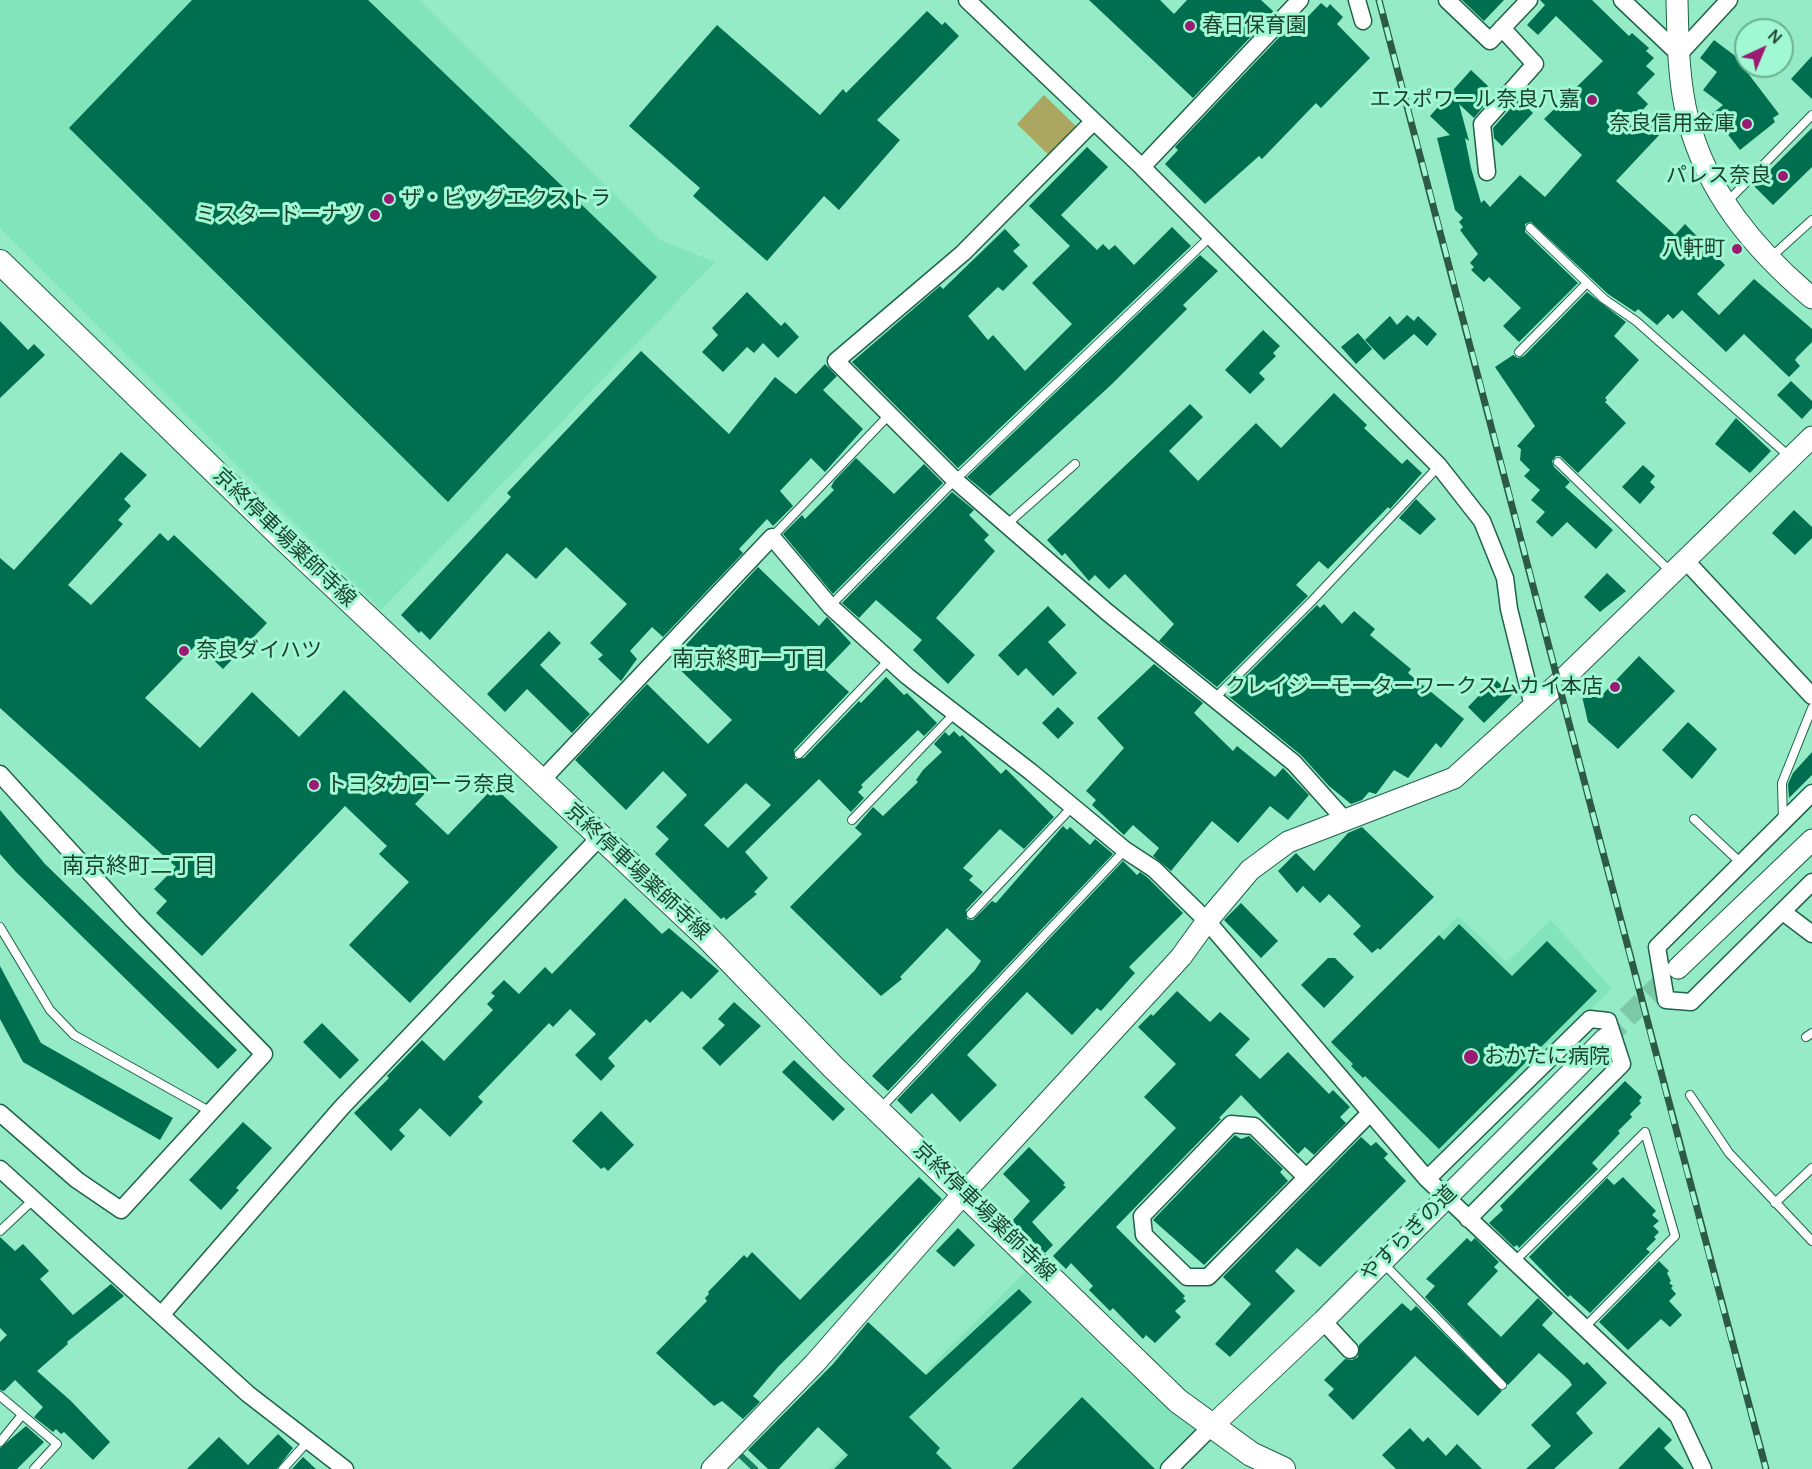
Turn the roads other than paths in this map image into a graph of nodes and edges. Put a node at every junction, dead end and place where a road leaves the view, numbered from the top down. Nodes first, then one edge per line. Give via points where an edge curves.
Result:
1 (967, 0) edge
2 (1357, 0) edge
3 (1448, 0) edge
4 (1529, 0) edge
5 (1622, 0) edge
6 (1677, 0) edge
7 (1730, 0) edge
8 (1292, 2) edge
9 (1363, 21) dead end
10 (1502, 28) junction
11 (1679, 54) junction
12 (1812, 115) edge
13 (1093, 122) junction
14 (1142, 168) junction
15 (1487, 172) dead end
16 (1725, 204) junction
17 (1812, 220) edge
18 (1530, 228) dead end
19 (1210, 237) junction
20 (1769, 258) junction
21 (0, 262) edge
22 (1587, 283) junction
23 (1812, 298) edge
24 (1519, 352) dead end
25 (890, 414) junction
26 (1812, 437) edge
27 (1790, 457) junction
28 (1558, 462) dead end
29 (1075, 464) dead end
30 (1439, 466) junction
31 (955, 480) junction
32 (1006, 525) junction
33 (772, 537) junction
34 (1679, 568) junction
35 (831, 606) junction
36 (889, 660) junction
37 (1812, 696) edge
38 (1213, 700) junction
39 (1533, 706) junction
40 (1812, 708) edge
41 (954, 714) junction
42 (799, 754) dead end
43 (0, 774) edge
44 (541, 781) junction
45 (1812, 794) edge
46 (1072, 806) junction
47 (1344, 819) junction
48 (1694, 819) dead end
49 (852, 820) dead end
50 (1783, 822) junction
51 (600, 837) junction
52 (1812, 840) edge
53 (1125, 850) junction
54 (1741, 864) junction
55 (1812, 882) edge
56 (1782, 912) junction
57 (971, 914) dead end
58 (1207, 921) junction
59 (0, 927) edge
60 (1812, 934) edge
61 (1677, 968) tunnel mouth
62 (1605, 1039) tunnel mouth
63 (1690, 1095) dead end
64 (879, 1110) junction
65 (211, 1112) junction
66 (0, 1113) edge
67 (1369, 1114) junction
68 (1812, 1168) edge
69 (0, 1169) edge
70 (1306, 1177) junction
71 (1427, 1179) junction
72 (964, 1193) junction
73 (1446, 1197) junction
74 (34, 1198) junction
75 (1775, 1203) junction
76 (1468, 1219) junction
77 (0, 1231) edge
78 (1812, 1241) edge
79 (1382, 1262) junction
80 (1514, 1262) junction
81 (162, 1314) junction
82 (1323, 1321) junction
83 (1584, 1328) junction
84 (1350, 1350) dead end
85 (1502, 1385) dead end
86 (0, 1396) edge
87 (21, 1415) junction
88 (1212, 1426) junction
89 (309, 1440) junction
90 (0, 1442) edge
91 (34, 1469) edge
92 (283, 1469) edge
93 (345, 1469) edge
94 (712, 1469) edge
95 (1169, 1469) edge
96 (1283, 1469) edge
97 (1703, 1469) edge

1 - 13 street
2 - 9 street
3 - 10 street via 1490,41
4 - 10 street
5 - 11 street
6 - 11 street
7 - 11 street
8 - 14 street
10 - 15 street via 1535,64 1482,124
11 - 16 street via 1688,118 1704,166
12 - 16 lane
13 - 14 street
13 - 25 street via 963,253 836,361
14 - 19 street
16 - 20 street
17 - 20 lane
18 - 22 lane
19 - 30 street
19 - 31 lane
20 - 23 street
21 - 44 main road, 京終停車場薬師寺線 via 282,537
22 - 24 lane
22 - 27 lane via 1636,321
25 - 31 street
25 - 33 lane
26 - 27 street
27 - 34 street
28 - 34 lane
29 - 32 lane
30 - 38 lane
30 - 39 street via 1482,521 1501,569
31 - 32 street
31 - 35 lane
32 - 38 street
33 - 35 street
33 - 44 street
34 - 37 street
34 - 39 street
35 - 36 street
36 - 41 street
36 - 42 lane
38 - 47 street via 1294,763
39 - 47 street via 1454,778
40 - 50 lane via 1782,783
41 - 46 street
41 - 49 lane
43 - 65 street via 133,920 264,1054
44 - 51 main road, 京終停車場薬師寺線
45 - 50 street
46 - 53 street
46 - 57 lane
47 - 58 street via 1288,842 1251,870
48 - 54 lane
50 - 54 street
51 - 64 main road, 京終停車場薬師寺線 via 705,935
51 - 81 street via 342,1107
52 - 61 street
53 - 58 street via 1154,869
53 - 64 lane
54 - 56 street via 1657,947 1666,1000 1691,1002
55 - 56 street
56 - 60 street
58 - 67 street
58 - 72 street via 1181,957
59 - 65 lane via 50,1010 74,1035
62 - 73 street, やすらぎの道
63 - 75 lane via 1729,1153
64 - 72 main road, 京終停車場薬師寺線
65 - 66 street via 121,1210 77,1180
67 - 70 street
67 - 71 street
68 - 75 lane
69 - 74 street
70 - 70 street via 1208,1277 1187,1277 1144,1235 1142,1216 1231,1124 1254,1126
71 - 73 street
71 - 76 street via 1590,1019 1608,1021 1622,1064
72 - 88 main road, 京終停車場薬師寺線 via 1178,1401
72 - 94 street via 815,1363
73 - 76 street
73 - 79 street, やすらぎの道
74 - 77 lane
74 - 81 street
75 - 78 lane
76 - 80 street
79 - 82 street, やすらぎの道
79 - 85 lane
80 - 83 street
80 - 83 lane via 1645,1132 1675,1236
81 - 89 street via 248,1394
82 - 84 street
82 - 88 street, やすらぎの道
83 - 97 street via 1678,1416
86 - 87 lane
87 - 90 lane
87 - 91 lane via 57,1444
88 - 95 street
88 - 96 main road, 京終停車場薬師寺線 via 1251,1454
89 - 92 lane
89 - 93 street

